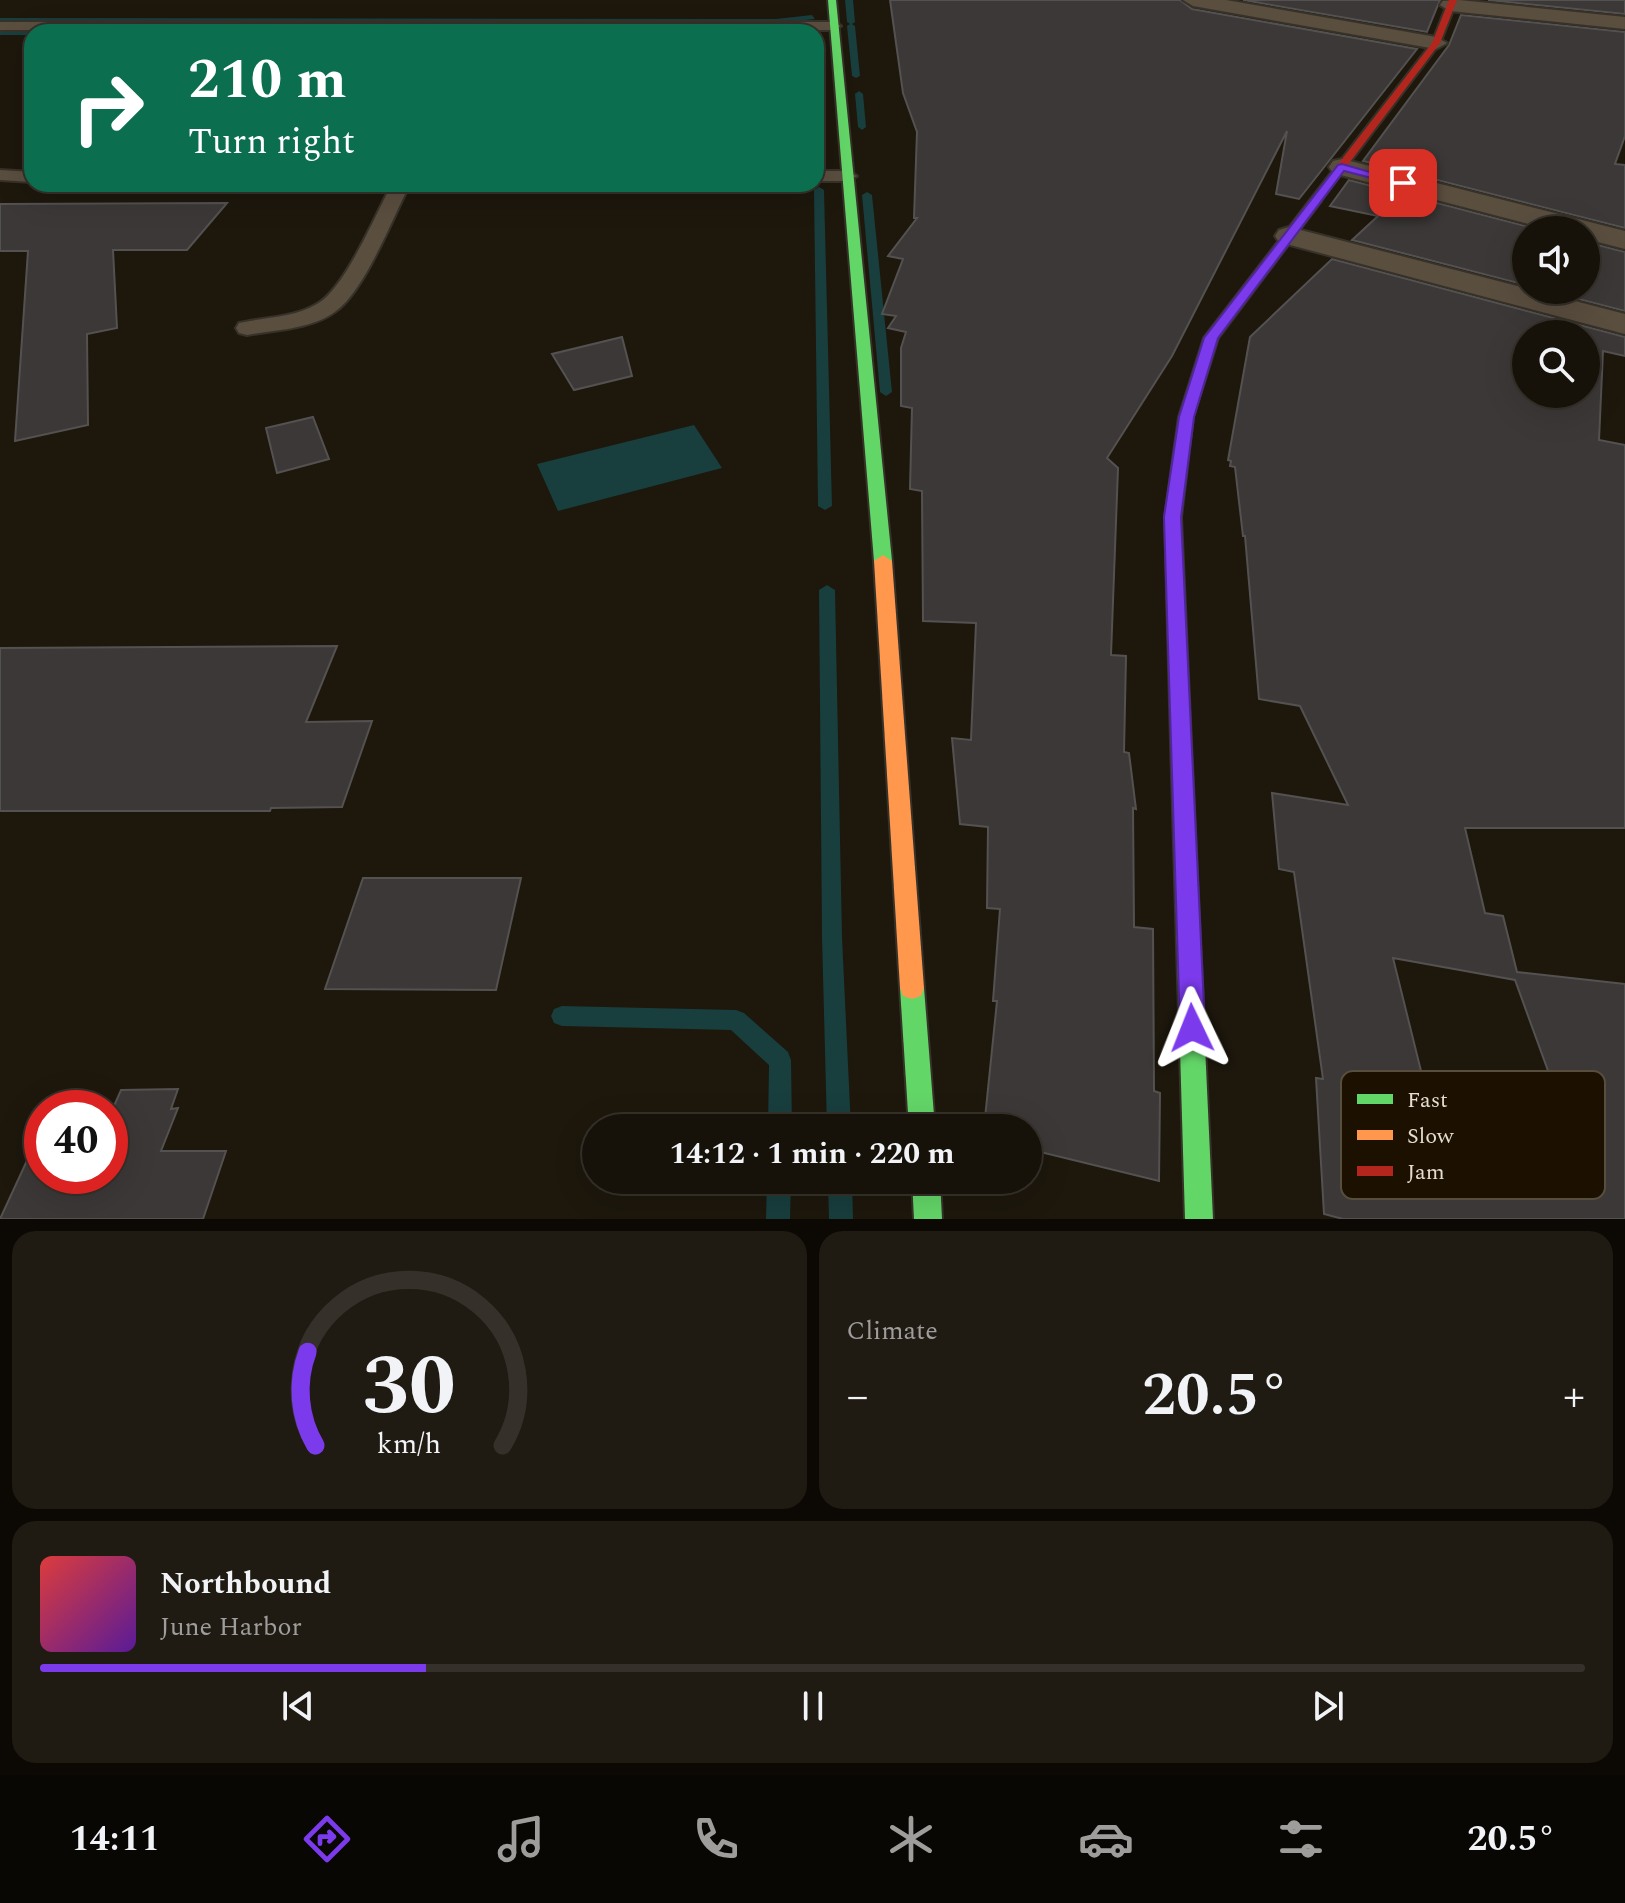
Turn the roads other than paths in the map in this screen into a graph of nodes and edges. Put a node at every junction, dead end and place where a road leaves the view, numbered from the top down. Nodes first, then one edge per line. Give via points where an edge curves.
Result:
1 (832, 0) edge
2 (1193, 0) edge
3 (1452, 2) edge
4 (1625, 23) edge
5 (0, 26) edge
6 (24, 26) edge
7 (824, 26) edge
8 (834, 26) junction
9 (1436, 43) junction
10 (1342, 167) junction
11 (0, 175) edge
12 (24, 176) edge
13 (824, 176) edge
14 (848, 176) junction
15 (397, 192) edge
16 (1531, 216) edge
17 (1600, 234) edge
18 (1289, 236) junction
19 (1625, 240) edge
20 (1625, 324) edge
21 (247, 328) dead end
22 (921, 1114) edge
23 (927, 1194) edge
24 (928, 1219) edge
25 (1199, 1219) edge

1 - 8 street
2 - 9 street
3 - 4 street
3 - 9 street
5 - 6 lane
7 - 8 lane
8 - 14 street
9 - 10 street
10 - 16 street
10 - 18 street
11 - 12 lane
13 - 14 lane
14 - 22 street via 882,543
15 - 21 lane via 350,280 330,306 302,318
17 - 19 street
18 - 20 street
18 - 25 street via 1211,338 1186,417 1173,517
23 - 24 street

